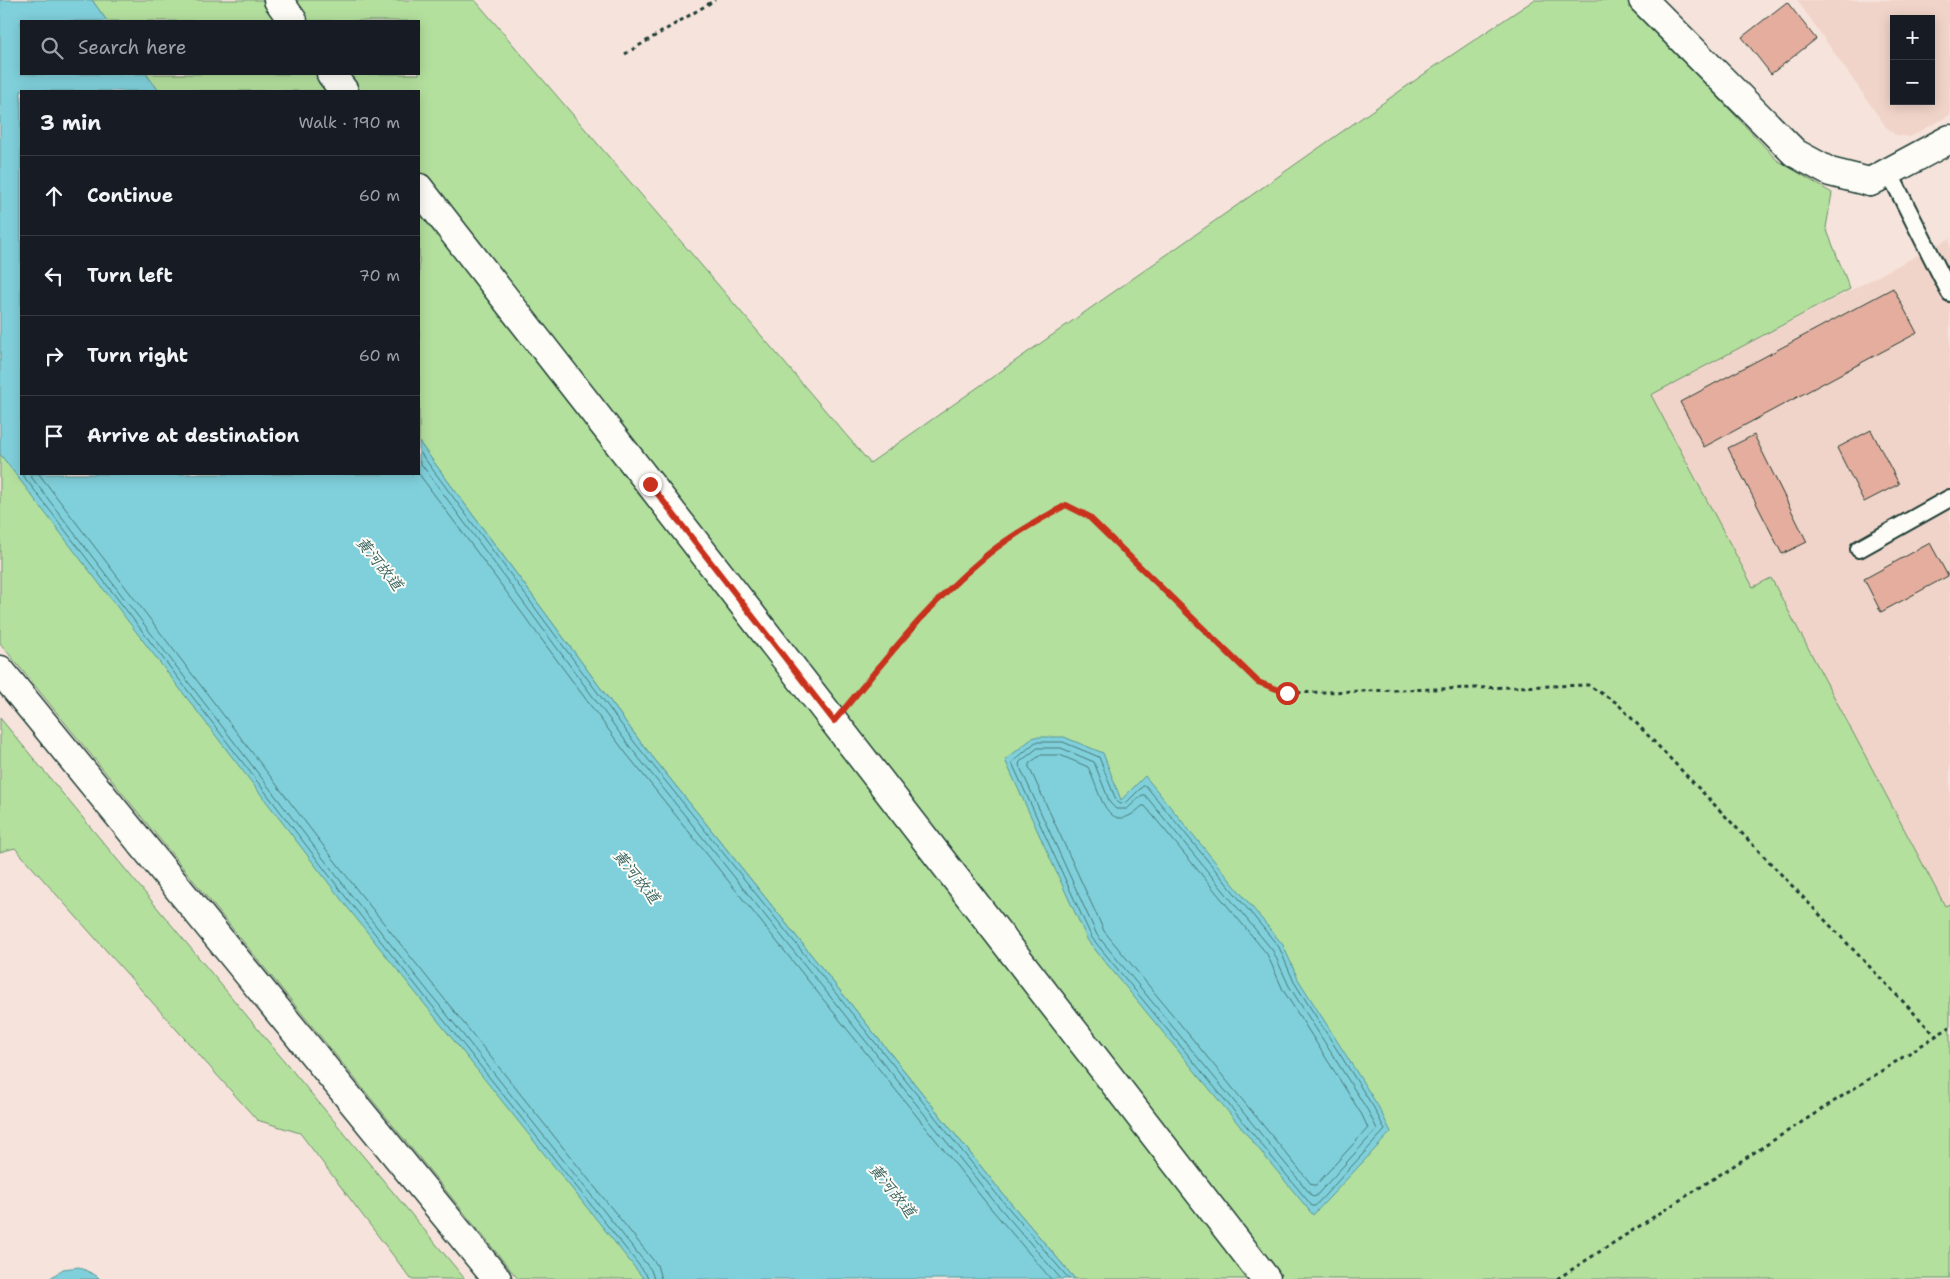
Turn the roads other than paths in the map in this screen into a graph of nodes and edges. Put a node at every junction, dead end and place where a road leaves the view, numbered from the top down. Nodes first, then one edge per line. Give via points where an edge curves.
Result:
1 (278, 0) edge
2 (1643, 0) edge
3 (292, 20) edge
4 (332, 75) edge
5 (343, 90) edge
6 (1950, 139) edge
7 (1879, 177) junction
8 (420, 189) edge
9 (1950, 293) edge
10 (1950, 498) edge
11 (1859, 549) dead end
12 (0, 670) edge
13 (497, 1279) edge
14 (1266, 1279) edge

1 - 3 street
2 - 7 street via 1795,153 1830,172
4 - 5 street
6 - 7 street
7 - 9 lane
8 - 14 street
10 - 11 lane
12 - 13 street

